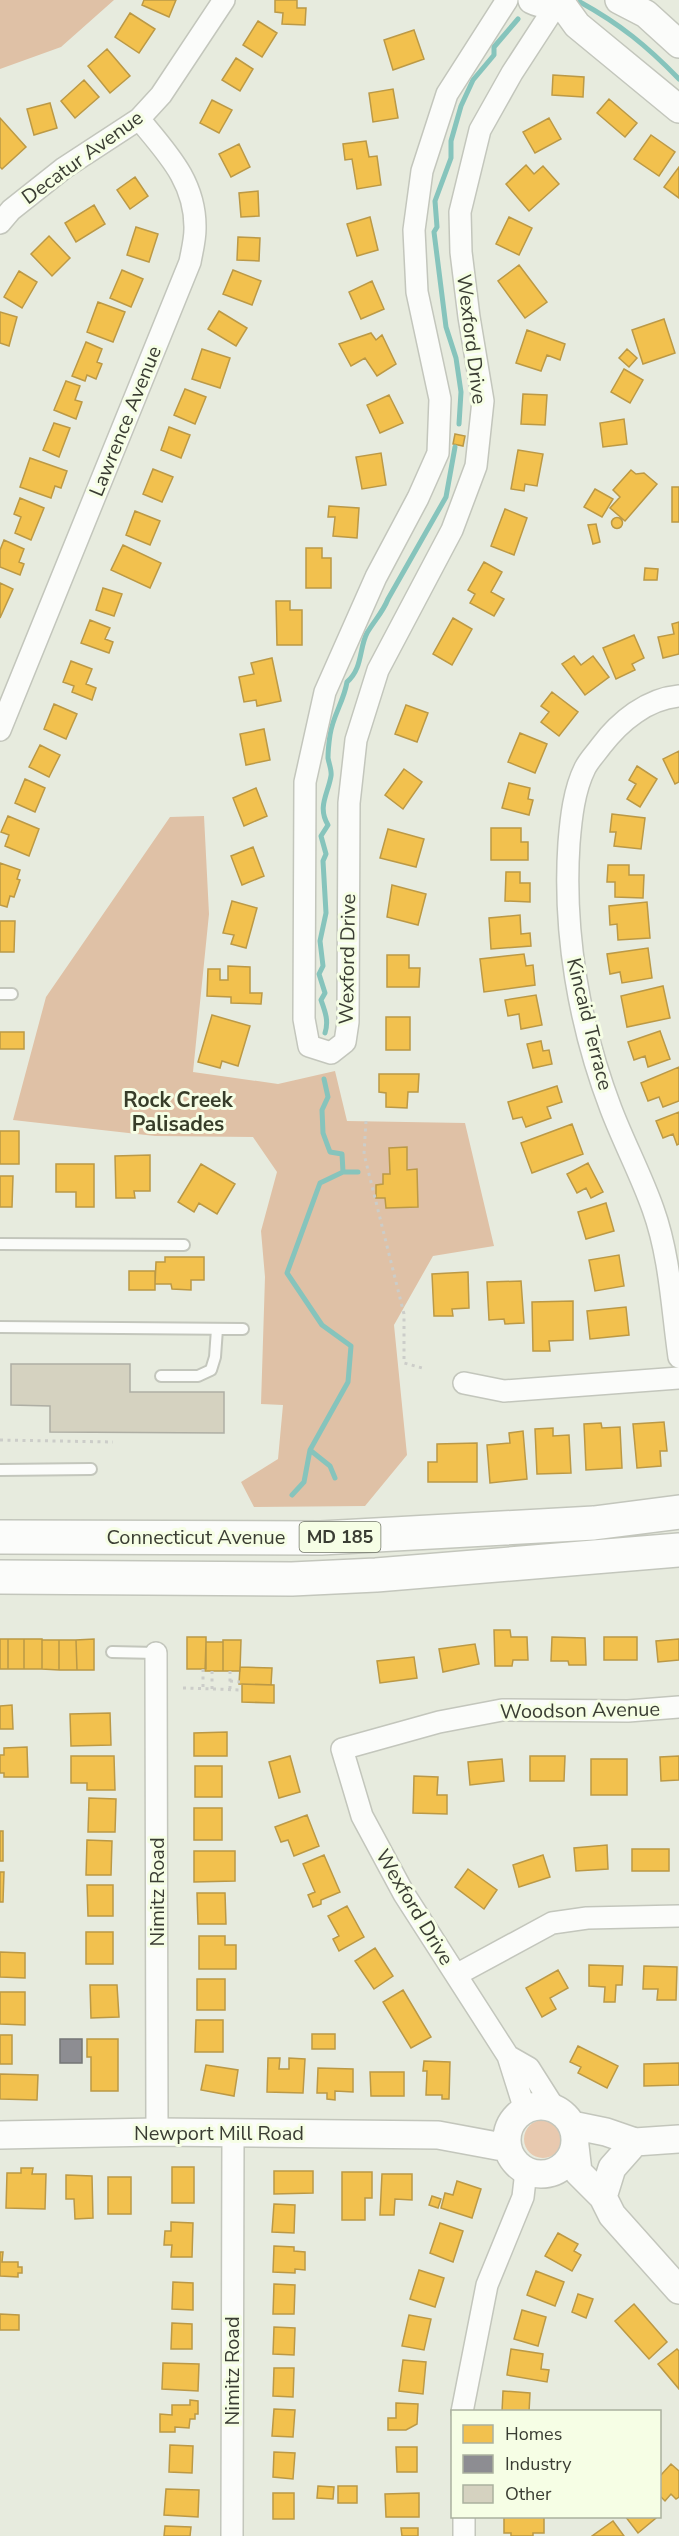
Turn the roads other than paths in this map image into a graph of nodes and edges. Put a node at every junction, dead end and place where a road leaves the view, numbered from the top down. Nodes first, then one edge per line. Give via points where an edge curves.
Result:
1 (224, 0) edge
2 (507, 0) edge
3 (619, 0) edge
4 (548, 1) edge
5 (679, 44) edge
6 (679, 110) edge
7 (139, 119) junction
8 (0, 223) edge
9 (679, 696) edge
10 (0, 730) edge
11 (0, 994) edge
12 (12, 994) dead end
13 (0, 1244) edge
14 (184, 1245) dead end
15 (0, 1327) edge
16 (218, 1329) junction
17 (243, 1329) dead end
18 (679, 1357) edge
19 (161, 1376) dead end
20 (679, 1378) edge
21 (465, 1383) dead end
22 (91, 1469) dead end
23 (0, 1470) edge
24 (679, 1512) edge
25 (0, 1537) edge
26 (321, 1538) junction
27 (679, 1550) edge
28 (0, 1577) edge
29 (321, 1577) junction
30 (112, 1652) dead end
31 (156, 1653) joint
32 (679, 1707) edge
33 (342, 1749) joint
34 (679, 1916) edge
35 (456, 1975) junction
36 (508, 2056) junction
37 (514, 2127) junction
38 (158, 2132) junction
39 (233, 2133) junction
40 (0, 2135) edge
41 (679, 2139) edge
42 (630, 2141) junction
43 (560, 2149) junction
44 (608, 2206) junction
45 (679, 2290) edge
46 (462, 2410) edge
47 (464, 2518) edge
48 (232, 2536) edge
49 (464, 2536) edge

1 - 7 street, Decatur Avenue via 161,95
2 - 4 street, Wexford Drive via 447,94 422,171 414,230 417,282 440,399 438,453 376,577 325,692 305,782 304,1019 309,1046 331,1053 345,1042 348,1022 349,803 356,740 378,670 452,530 476,466 483,401 461,252 460,213 480,130 549,16
3 - 5 street via 645,14
4 - 6 street
7 - 8 street, Decatur Avenue via 64,168
7 - 10 street, Lawrence Avenue via 176,165 192,194 196,230 190,261
9 - 18 street, Kincaid Terrace via 639,710 615,729 585,768 572,811 568,870 570,939 583,1012 610,1107 654,1211 665,1257
11 - 12 lane
13 - 14 lane
15 - 16 lane
16 - 17 lane
16 - 19 lane via 211,1370 198,1376
20 - 21 street via 504,1391
22 - 23 lane
24 - 26 main road, Connecticut Avenue / MD 185 via 594,1523
25 - 26 main road, Connecticut Avenue / MD 185
26 - 29 main road
27 - 29 main road, Connecticut Avenue / MD 185
28 - 29 main road, Connecticut Avenue / MD 185
30 - 31 lane
31 - 38 street, Nimitz Road
32 - 33 street, Woodson Avenue via 628,1711 502,1710 439,1722
33 - 35 street, Wexford Drive via 362,1816 404,1894
34 - 35 street via 587,1918 552,1923
35 - 36 street, Wexford Drive
36 - 37 street, Wexford Drive
36 - 43 street, Wexford Drive via 529,2068
37 - 39 street, Newport Mill Road via 461,2128 438,2135
37 - 43 street, Newport Mill Road via 535,2106
37 - 43 street via 518,2166
38 - 39 street, Newport Mill Road
38 - 40 street, Newport Mill Road
39 - 48 street, Nimitz Road
41 - 42 street
42 - 43 street, Newport Mill Road via 606,2132
42 - 44 street via 612,2168
43 - 44 street via 577,2193
43 - 46 street via 523,2197 488,2285
44 - 45 street
47 - 49 street

